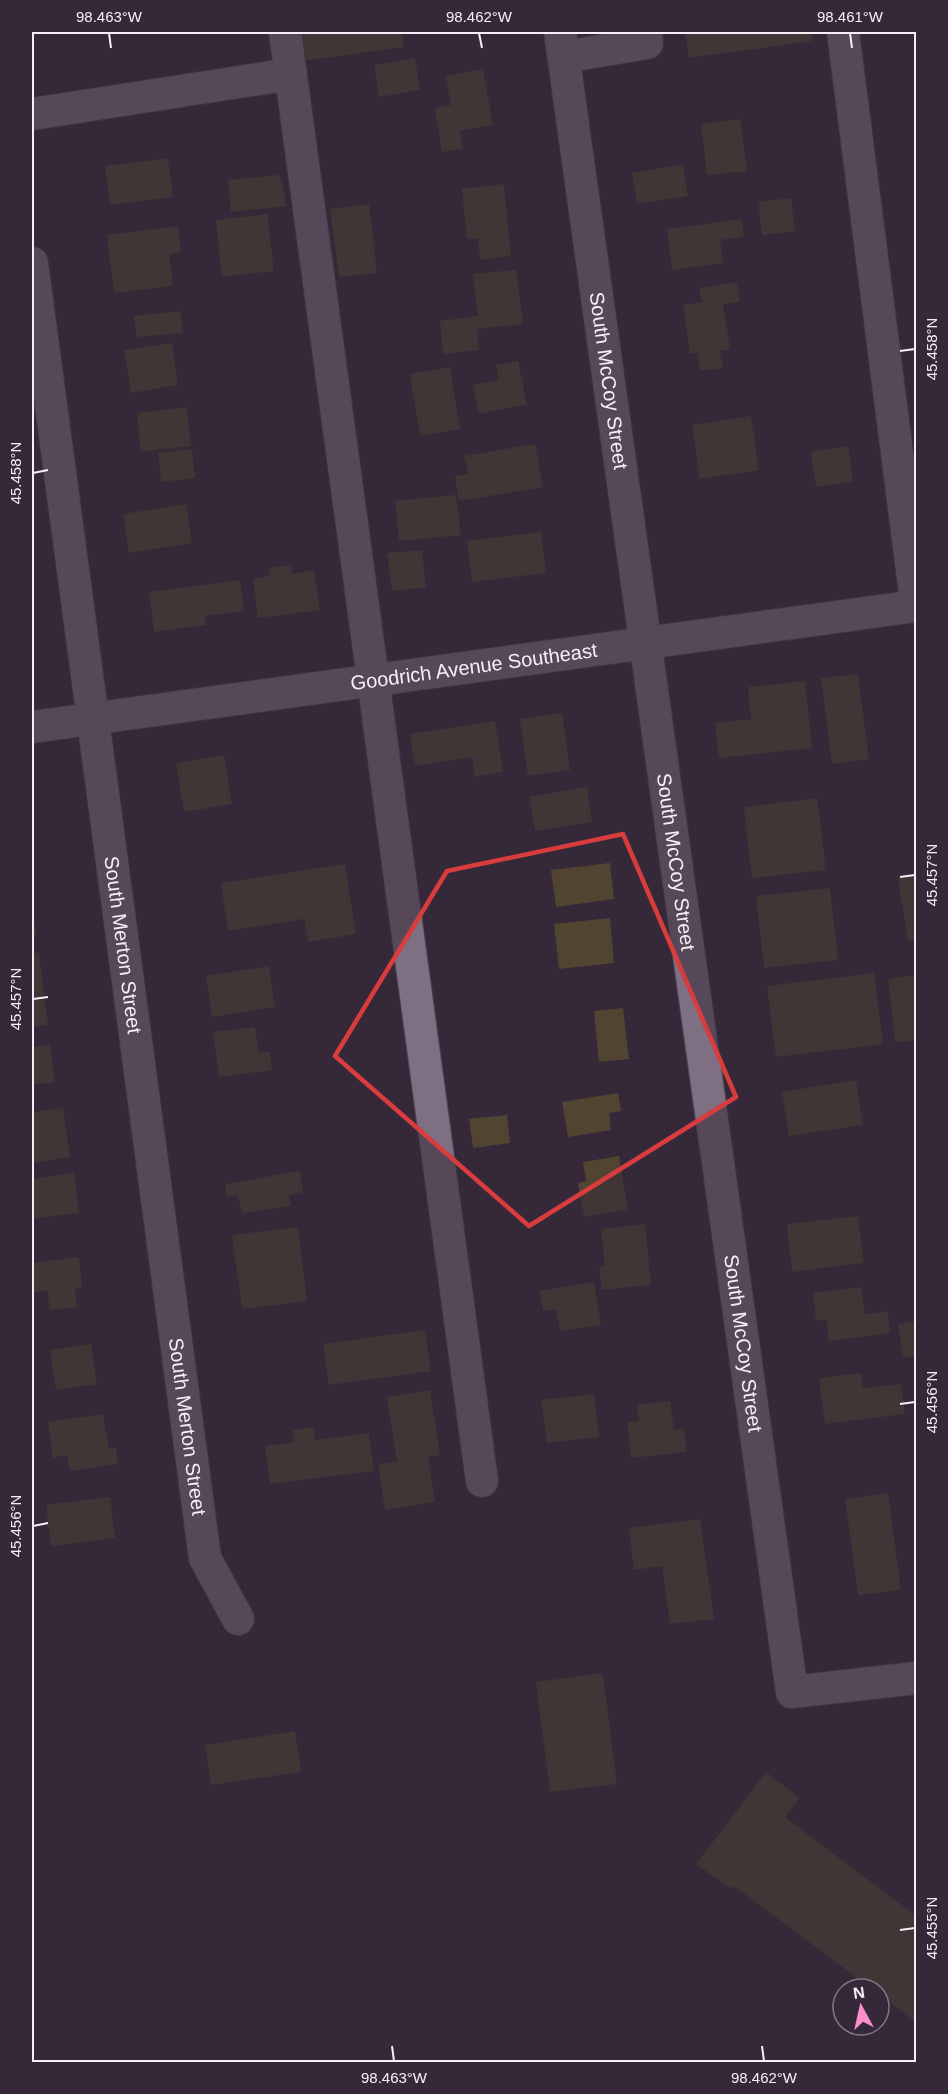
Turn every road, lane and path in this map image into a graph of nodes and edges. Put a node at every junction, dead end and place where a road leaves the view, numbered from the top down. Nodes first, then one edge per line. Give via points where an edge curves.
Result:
1 (285, 32) edge
2 (646, 32) edge
3 (843, 32) edge
4 (562, 44) edge
5 (291, 74) junction
6 (32, 114) edge
7 (32, 263) edge
8 (916, 601) edge
9 (916, 606) edge
10 (644, 642) junction
11 (372, 679) junction
12 (93, 719) junction
13 (32, 727) edge
14 (482, 1481) dead end
15 (238, 1619) dead end
16 (916, 1678) edge

1 - 5 street
2 - 4 street via 647,43
3 - 8 street
4 - 10 street, South McCoy Street
5 - 6 street
5 - 11 street
7 - 12 street, South Merton Street
9 - 10 street, Goodrich Avenue Southeast
10 - 11 street, Goodrich Avenue Southeast
10 - 16 street, South McCoy Street via 792,1692
11 - 12 street, Goodrich Avenue Southeast
11 - 14 street
12 - 13 street, Goodrich Avenue Southeast
12 - 15 street, South Merton Street via 205,1558

